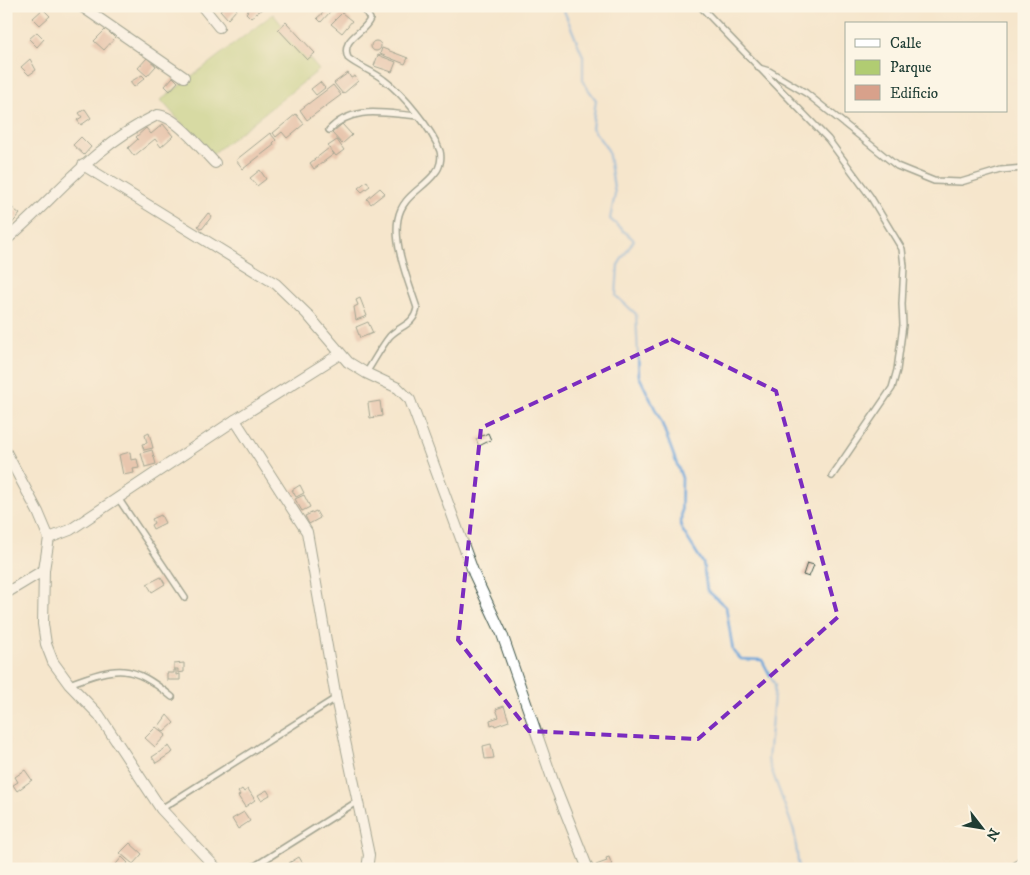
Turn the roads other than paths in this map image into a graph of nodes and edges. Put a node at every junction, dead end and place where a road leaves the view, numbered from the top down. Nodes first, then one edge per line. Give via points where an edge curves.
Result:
1 (81, 6) edge
2 (202, 6) edge
3 (363, 6) edge
4 (700, 6) edge
5 (219, 27) dead end
6 (756, 67) junction
7 (184, 77) dead end
8 (418, 116) junction
9 (329, 130) dead end
10 (215, 163) dead end
11 (83, 165) junction
12 (1024, 168) edge
13 (6, 240) edge
14 (340, 354) junction
15 (366, 373) junction
16 (235, 420) junction
17 (6, 452) edge
18 (832, 476) dead end
19 (118, 498) junction
20 (49, 538) junction
21 (44, 570) junction
22 (6, 593) edge
23 (184, 598) dead end
24 (70, 684) junction
25 (172, 697) dead end
26 (336, 698) junction
27 (358, 801) junction
28 (161, 808) junction
29 (1024, 859) edge
30 (216, 869) edge
31 (250, 869) edge
32 (367, 869) edge
33 (588, 869) edge
34 (1015, 869) edge

1 - 7 street
2 - 5 street
3 - 8 lane via 370,19 347,46 348,58 384,80
4 - 6 lane
6 - 12 lane via 806,93 897,166 934,181 961,182 1001,170
6 - 18 lane via 828,139 870,196 902,249 903,326 898,370 892,388
8 - 9 lane via 363,112 344,117
8 - 15 lane via 441,157 437,171 404,202 398,218 397,236 416,312 411,322 390,337
10 - 11 street via 170,118 157,115 123,133
11 - 13 street
11 - 14 street via 276,284 307,314
14 - 15 street
14 - 16 street
15 - 33 street via 398,388 414,407 474,574 502,634
16 - 19 street
16 - 26 street via 308,532
17 - 20 street
19 - 20 street via 70,530
19 - 23 lane
20 - 21 street
21 - 22 street
21 - 24 street via 46,644 53,662
24 - 25 lane via 105,671 123,670 150,680
24 - 28 street via 99,715
26 - 27 street
26 - 28 lane
27 - 31 lane
27 - 32 street via 369,855
28 - 30 street
29 - 34 street

